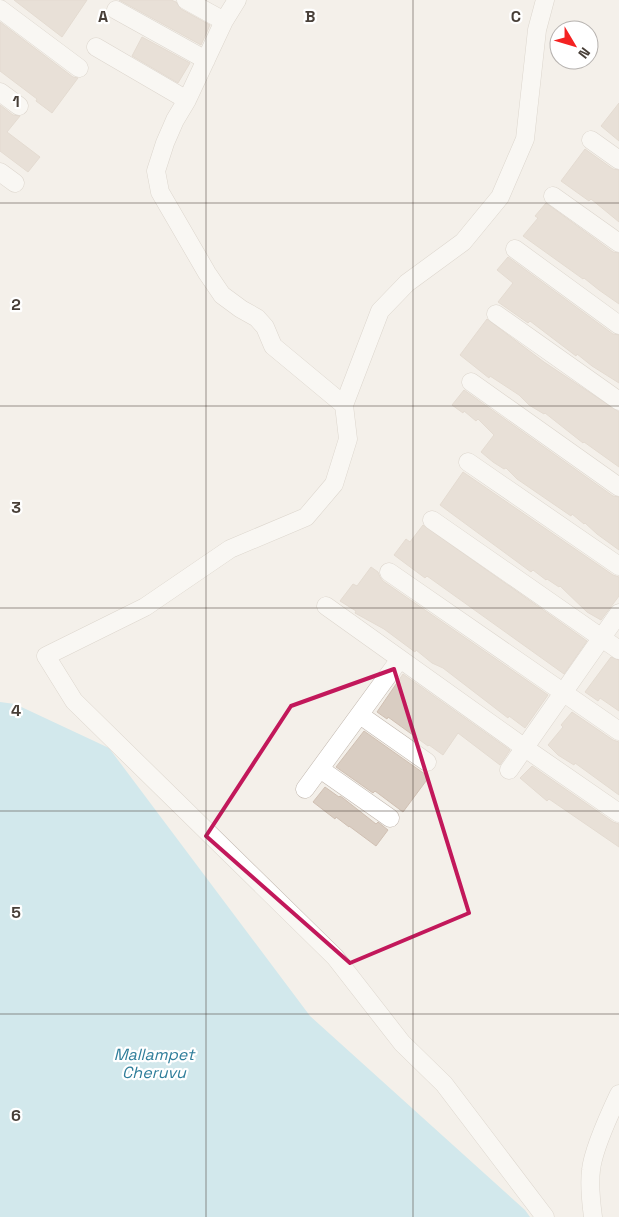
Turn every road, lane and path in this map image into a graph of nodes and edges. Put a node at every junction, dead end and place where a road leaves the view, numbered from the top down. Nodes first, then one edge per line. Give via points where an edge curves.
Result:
1 (186, 0) edge
2 (237, 0) edge
3 (545, 0) edge
4 (0, 9) edge
5 (116, 10) dead end
6 (224, 21) junction
7 (96, 47) dead end
8 (206, 60) junction
9 (79, 68) dead end
10 (0, 92) edge
11 (187, 100) junction
12 (20, 106) dead end
13 (591, 140) dead end
14 (619, 160) edge
15 (0, 172) edge
16 (15, 183) dead end
17 (553, 196) dead end
18 (619, 243) edge
19 (516, 249) dead end
20 (496, 314) dead end
21 (619, 325) edge
22 (471, 382) dead end
23 (619, 401) edge
24 (344, 405) junction
25 (468, 462) dead end
26 (619, 487) edge
27 (432, 520) dead end
28 (619, 566) edge
29 (389, 572) dead end
30 (326, 606) dead end
31 (619, 614) edge
32 (602, 638) junction
33 (619, 650) edge
34 (400, 659) junction
35 (564, 692) junction
36 (360, 715) junction
37 (619, 731) edge
38 (525, 748) junction
39 (427, 762) dead end
40 (320, 769) junction
41 (509, 770) dead end
42 (305, 789) dead end
43 (619, 813) edge
44 (390, 818) dead end
45 (619, 1094) edge
46 (545, 1217) edge
47 (593, 1217) edge

1 - 6 street
2 - 6 street
3 - 24 street via 537,30 525,139 500,197 463,242 407,283 380,311
4 - 9 street
5 - 8 street
6 - 8 street
7 - 11 street
8 - 11 street
10 - 12 street
11 - 24 street via 168,135 156,171 160,192 222,294 257,318 273,346
13 - 14 street
15 - 16 street
17 - 18 street
19 - 21 street
20 - 23 street
22 - 26 street
24 - 46 street via 348,439 334,484 306,517 230,549 145,607 46,656 74,701 335,957 402,1043 444,1084
25 - 28 street
27 - 32 street
29 - 35 street
30 - 34 street
31 - 32 street
32 - 33 street
32 - 35 street
34 - 36 street
34 - 38 street
35 - 37 street
35 - 38 street
36 - 39 street
36 - 40 street
38 - 41 street
38 - 43 street
40 - 42 street
40 - 44 street
45 - 47 street via 591,1169

